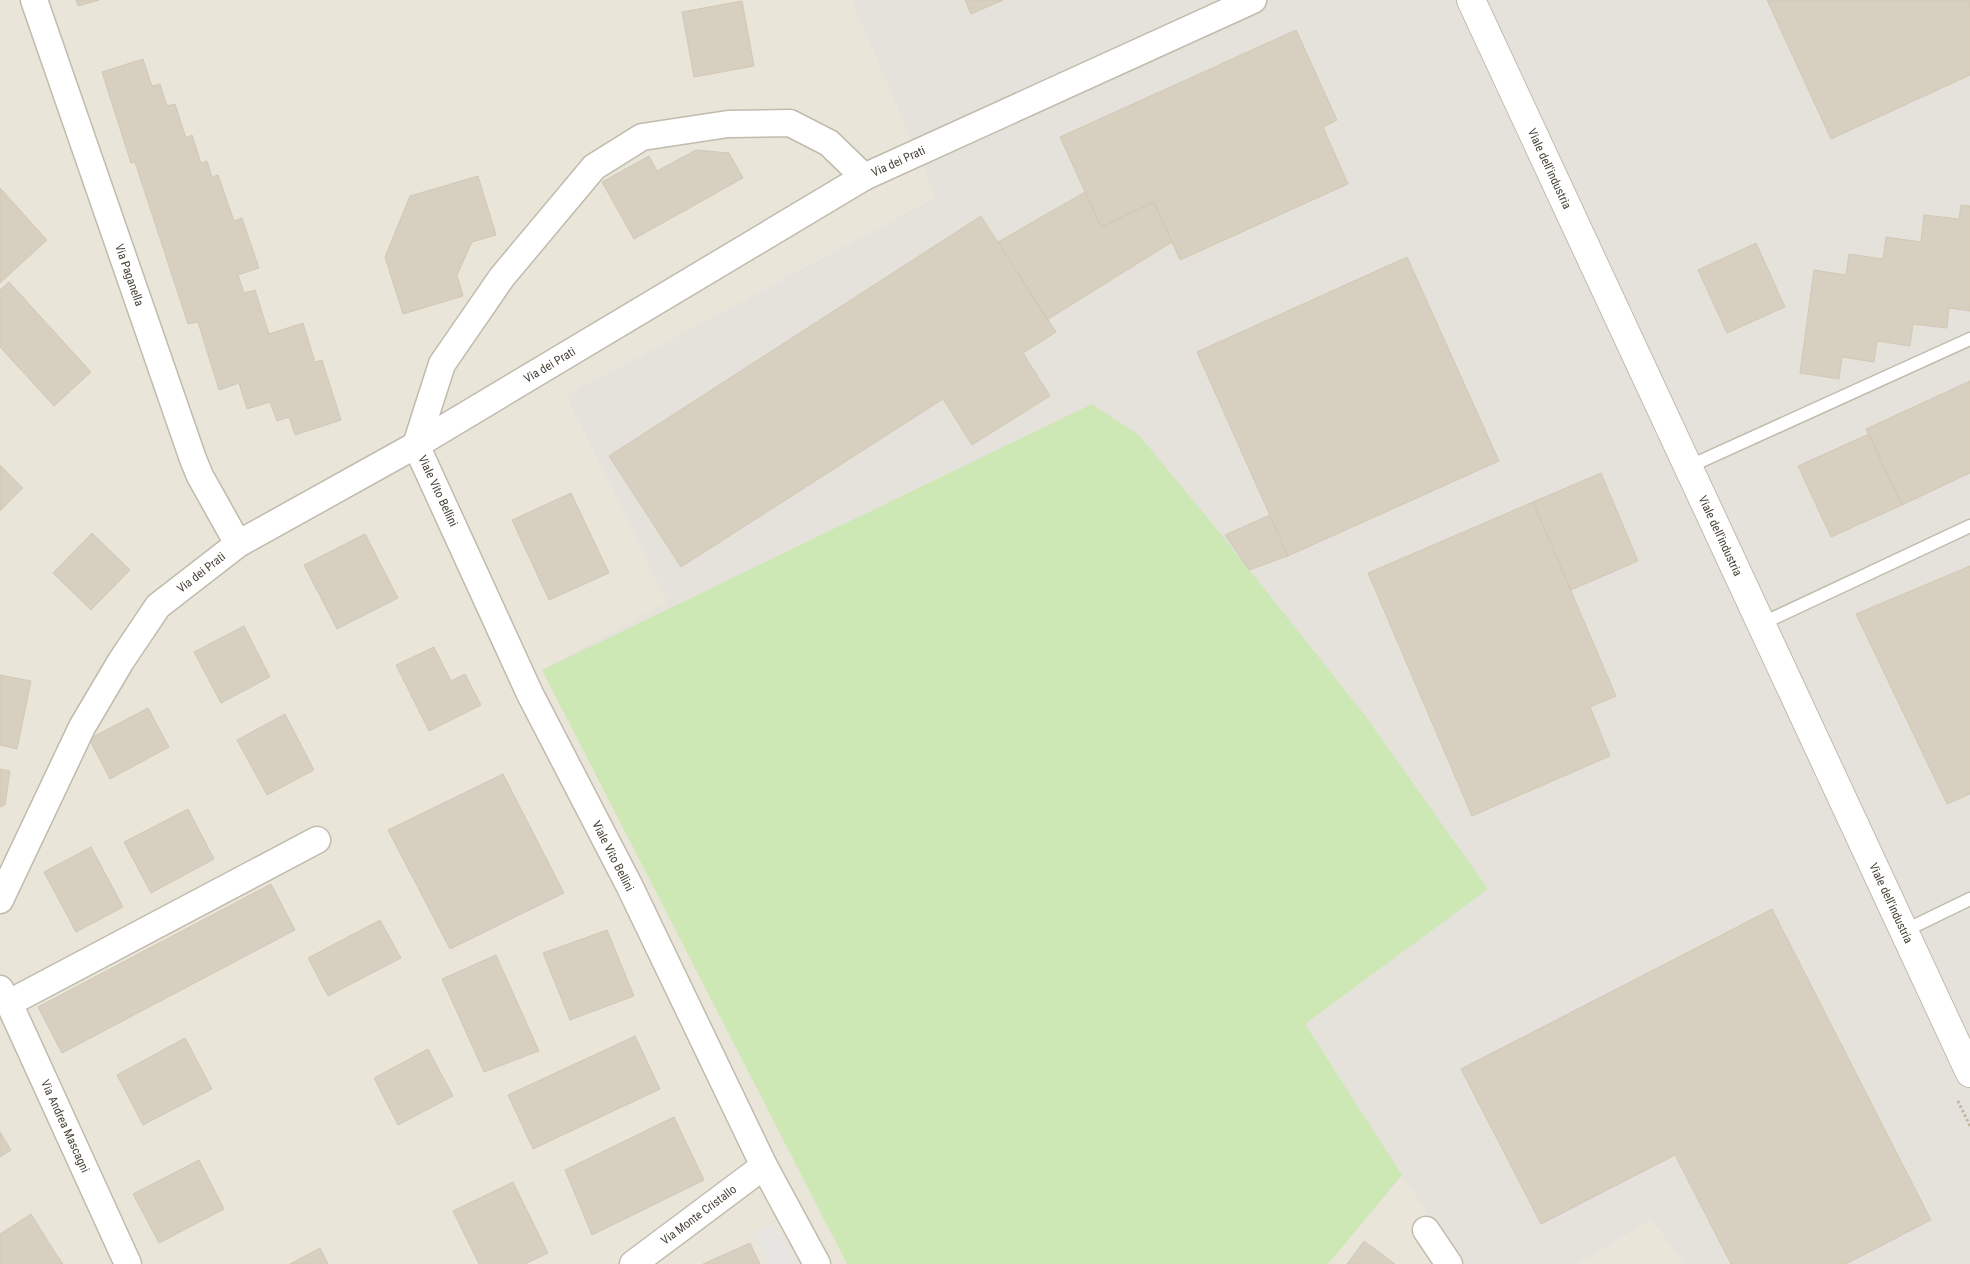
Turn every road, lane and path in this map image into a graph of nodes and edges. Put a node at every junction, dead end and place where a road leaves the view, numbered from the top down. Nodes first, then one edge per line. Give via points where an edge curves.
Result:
1 (34, 0) edge
2 (1253, 0) edge
3 (1471, 0) edge
4 (864, 177) junction
5 (1970, 339) edge
6 (416, 444) junction
7 (1688, 467) junction
8 (1970, 526) edge
9 (238, 544) junction
10 (1761, 624) junction
11 (317, 840) dead end
12 (1970, 899) edge
13 (0, 900) edge
14 (1904, 931) junction
15 (5, 996) edge
16 (1970, 1073) edge
17 (764, 1166) junction
18 (1426, 1230) dead end
19 (128, 1264) edge
20 (633, 1264) edge
21 (817, 1264) edge
22 (1449, 1264) edge

1 - 9 street, Via Paganella via 193,459
2 - 4 street, Via dei Prati
3 - 7 street, Viale dell'industria
4 - 6 street, Via dei Prati
4 - 6 street via 829,144 790,123 728,124 642,137 594,167 502,278 442,364
5 - 7 lane
6 - 9 street, Via dei Prati
6 - 17 street, Viale Vito Bellini via 530,694 628,885
7 - 10 street, Viale dell'industria
8 - 10 lane
9 - 13 street, Via dei Prati via 158,606 82,727
10 - 14 street, Viale dell'industria
11 - 15 street
12 - 14 lane
14 - 16 street, Viale dell'industria
15 - 19 street, Via Andrea Mascagni
17 - 20 street, Via Monte Cristallo
17 - 21 street, Viale Vito Bellini
18 - 22 street

